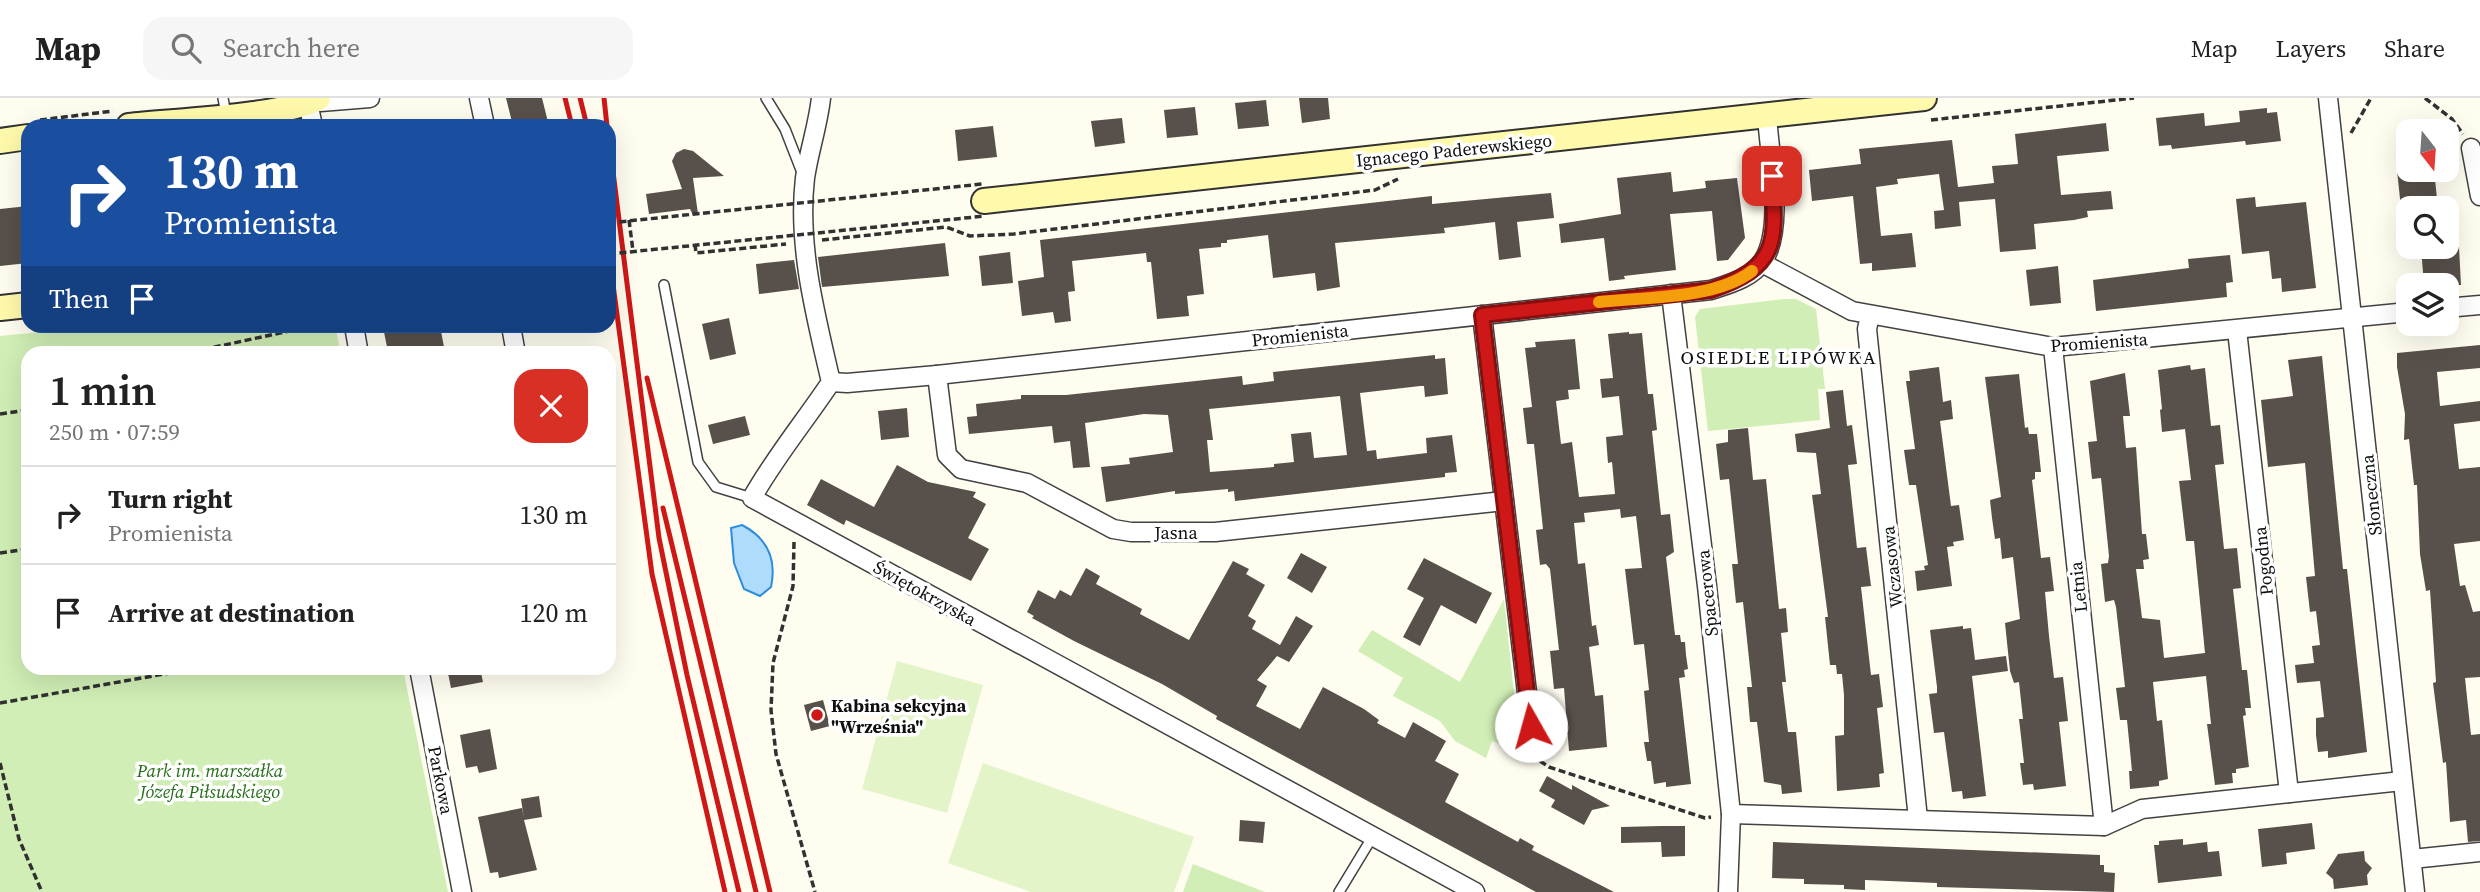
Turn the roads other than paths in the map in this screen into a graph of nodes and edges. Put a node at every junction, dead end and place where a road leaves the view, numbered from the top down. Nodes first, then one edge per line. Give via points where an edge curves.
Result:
1 (370, 98) edge
2 (479, 98) edge
3 (766, 98) edge
4 (821, 98) edge
5 (2328, 98) edge
6 (225, 106) edge
7 (313, 109) edge
8 (1925, 110) edge
9 (1767, 115) junction
10 (121, 118) edge
11 (484, 119) edge
12 (21, 133) edge
13 (0, 141) edge
14 (2471, 148) road end
15 (805, 180) junction
16 (2480, 196) edge
17 (984, 201) road end
18 (1762, 263) junction
19 (664, 285) dead end
20 (1671, 294) junction
21 (2480, 304) edge
22 (21, 306) edge
23 (2459, 306) edge
24 (0, 308) edge
25 (2396, 314) edge
26 (1482, 315) junction
27 (1870, 316) junction
28 (2353, 319) junction
29 (2237, 330) junction
30 (2053, 347) junction
31 (937, 375) junction
32 (831, 382) junction
33 (752, 498) junction
34 (1504, 500) junction
35 (420, 675) edge
36 (1524, 750) road end
37 (2402, 781) junction
38 (2289, 793) junction
39 (1731, 814) junction
40 (1918, 819) junction
41 (2104, 827) junction
42 (1373, 836) junction
43 (2480, 852) edge
44 (2412, 859) junction
45 (462, 892) edge
46 (1339, 892) edge
47 (1475, 892) edge
48 (1728, 892) edge
49 (2415, 892) edge

1 - 7 street
2 - 11 street
3 - 15 lane via 785,129
4 - 15 street
5 - 28 street, Słoneczna
6 - 7 street
6 - 10 street
8 - 9 street, Ignacego Paderewskiego
9 - 17 street, Ignacego Paderewskiego
9 - 18 street via 1774,218 1772,243
12 - 13 street
14 - 16 street
15 - 32 street via 812,302
18 - 20 street, Promienista via 1743,279 1711,290
18 - 27 street, Promienista via 1826,299
19 - 33 lane via 698,462 716,487
20 - 26 street, Promienista
20 - 39 street, Spacerowa
21 - 23 street
22 - 24 street
25 - 28 street, Promienista
26 - 31 street, Promienista
26 - 34 street
27 - 30 street, Promienista
27 - 40 street, Wczasowa via 1867,329
28 - 29 street, Promienista
28 - 37 street, Słoneczna
29 - 30 street, Promienista
29 - 38 street, Pogodna
30 - 41 street, Letnia
31 - 32 street, Promienista
31 - 34 street, Jasna via 947,455 953,463 970,473 1027,483 1113,529 1215,532
32 - 33 street via 775,457
33 - 42 street, Świętokrzyska
34 - 36 street via 1531,726
35 - 45 street, Parkowa
37 - 38 street
37 - 44 street, Słoneczna
38 - 41 street via 2142,809
39 - 40 street
39 - 48 street, Spacerowa
40 - 41 street
42 - 46 lane
42 - 47 street, Świętokrzyska
43 - 44 street
44 - 49 street, Słoneczna

